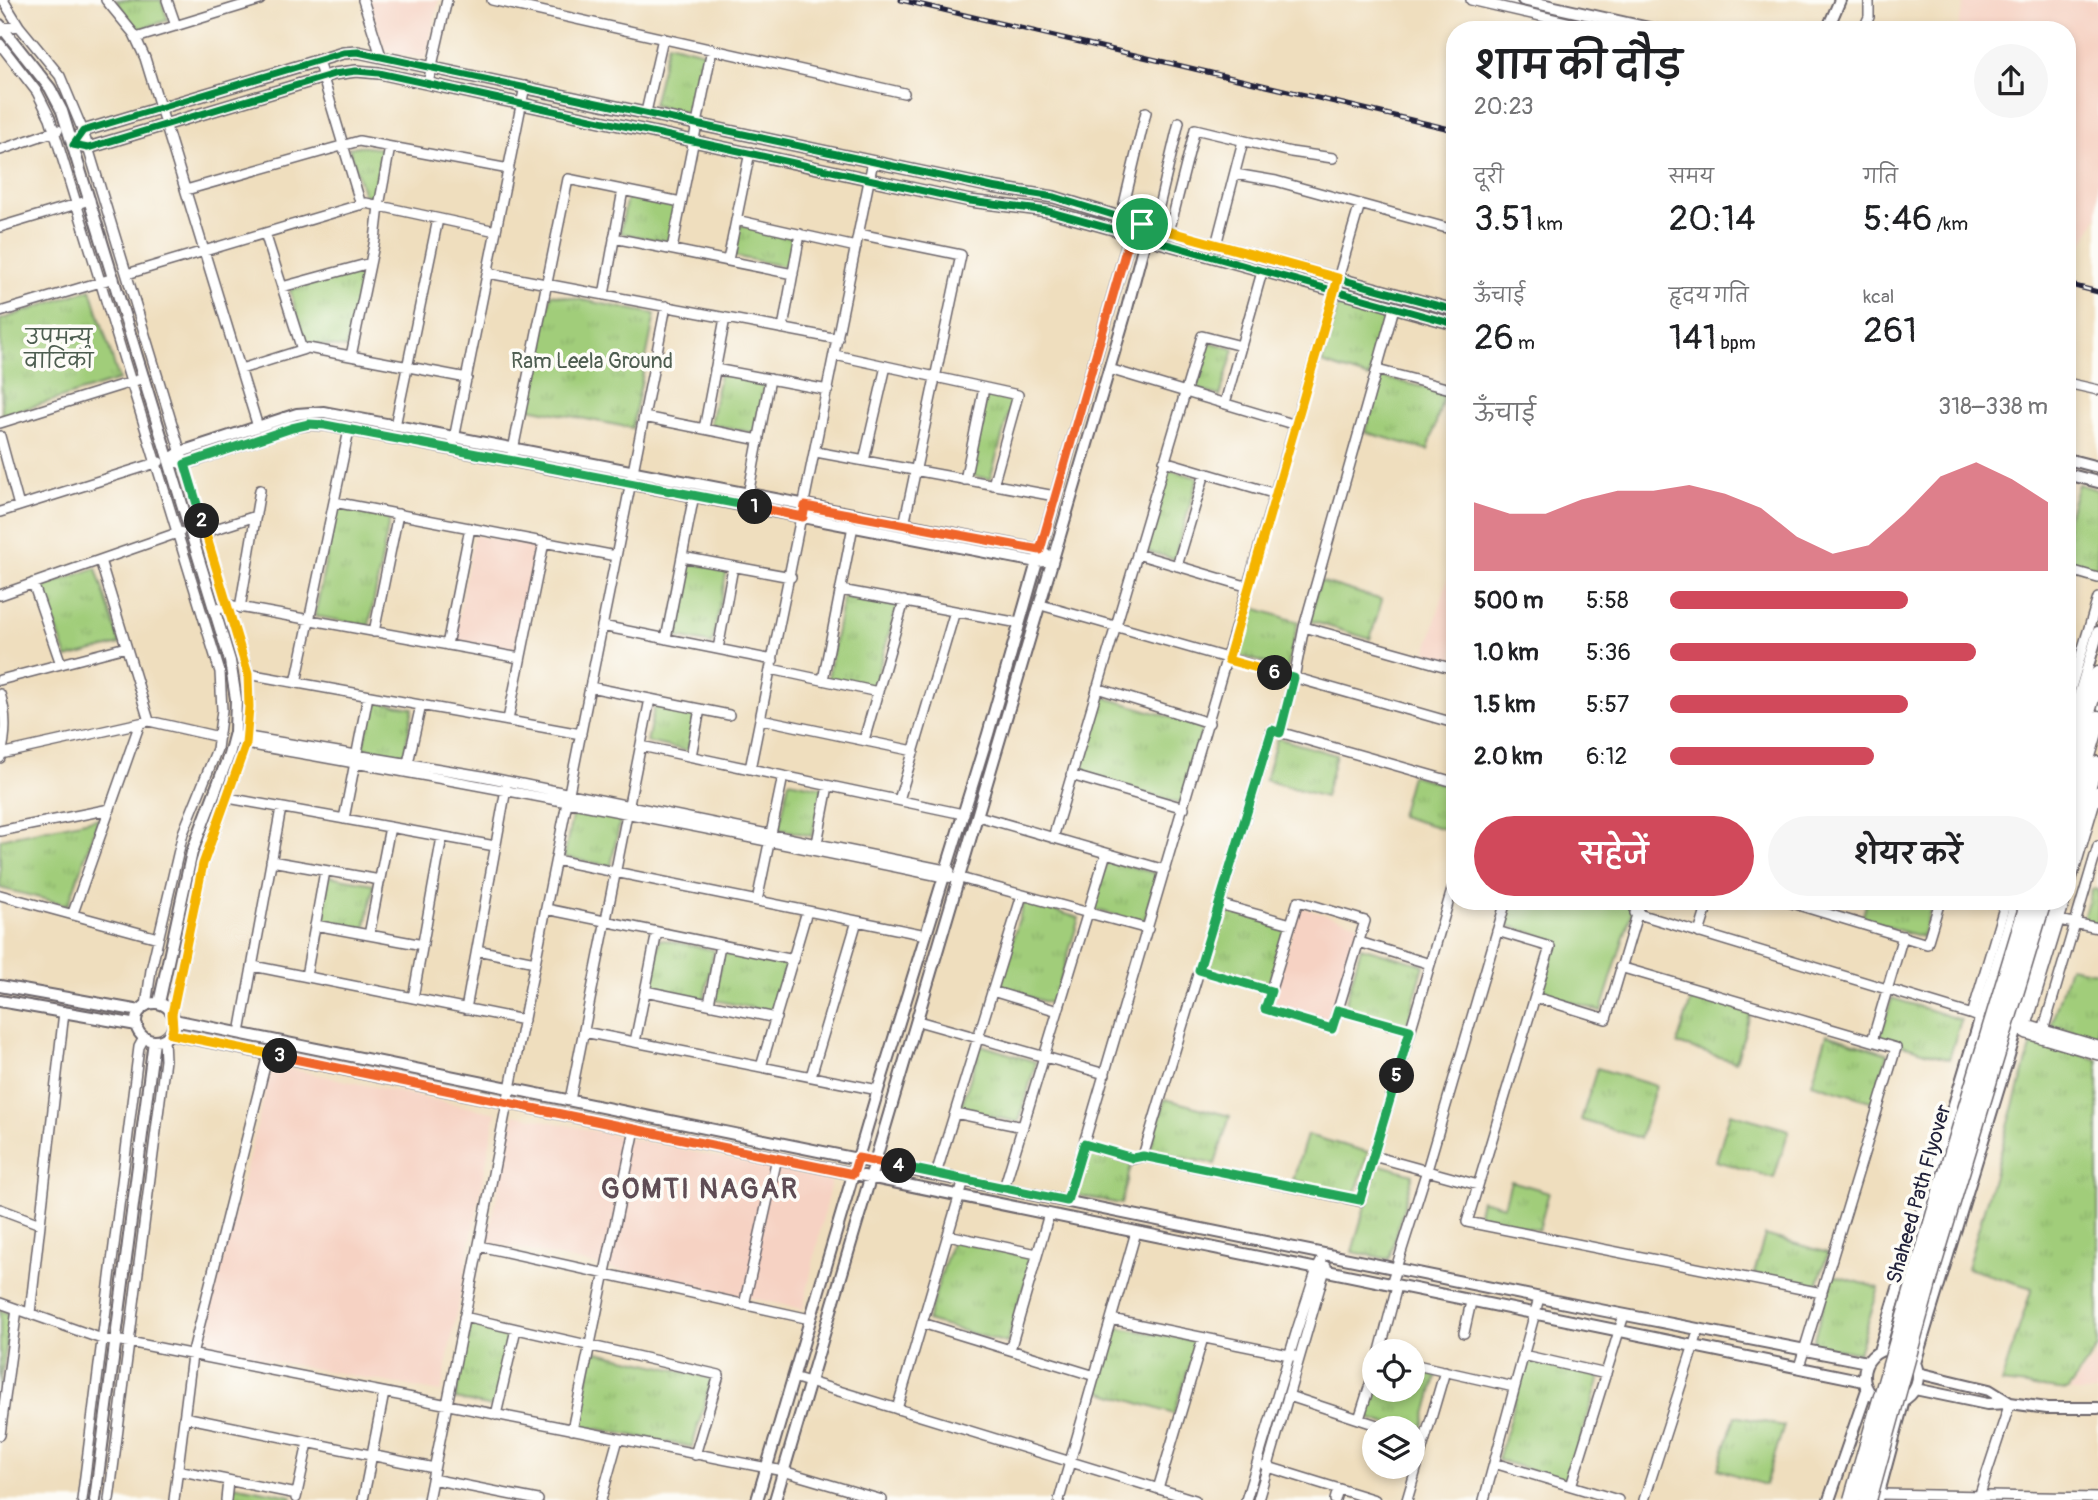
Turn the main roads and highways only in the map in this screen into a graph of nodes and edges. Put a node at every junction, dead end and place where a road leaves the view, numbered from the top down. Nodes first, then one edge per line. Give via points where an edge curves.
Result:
1 (2098, 675) edge
2 (2098, 719) edge
3 (2076, 748) edge
4 (2076, 793) edge
5 (2026, 910) edge
6 (2040, 910) edge
7 (1874, 1498) edge
8 (1853, 1500) edge

1 - 3 highway
2 - 4 highway
5 - 8 highway, Shaheed Path Flyover, bridge
6 - 7 highway, Shaheed Path Flyover, bridge via 1933,1265

